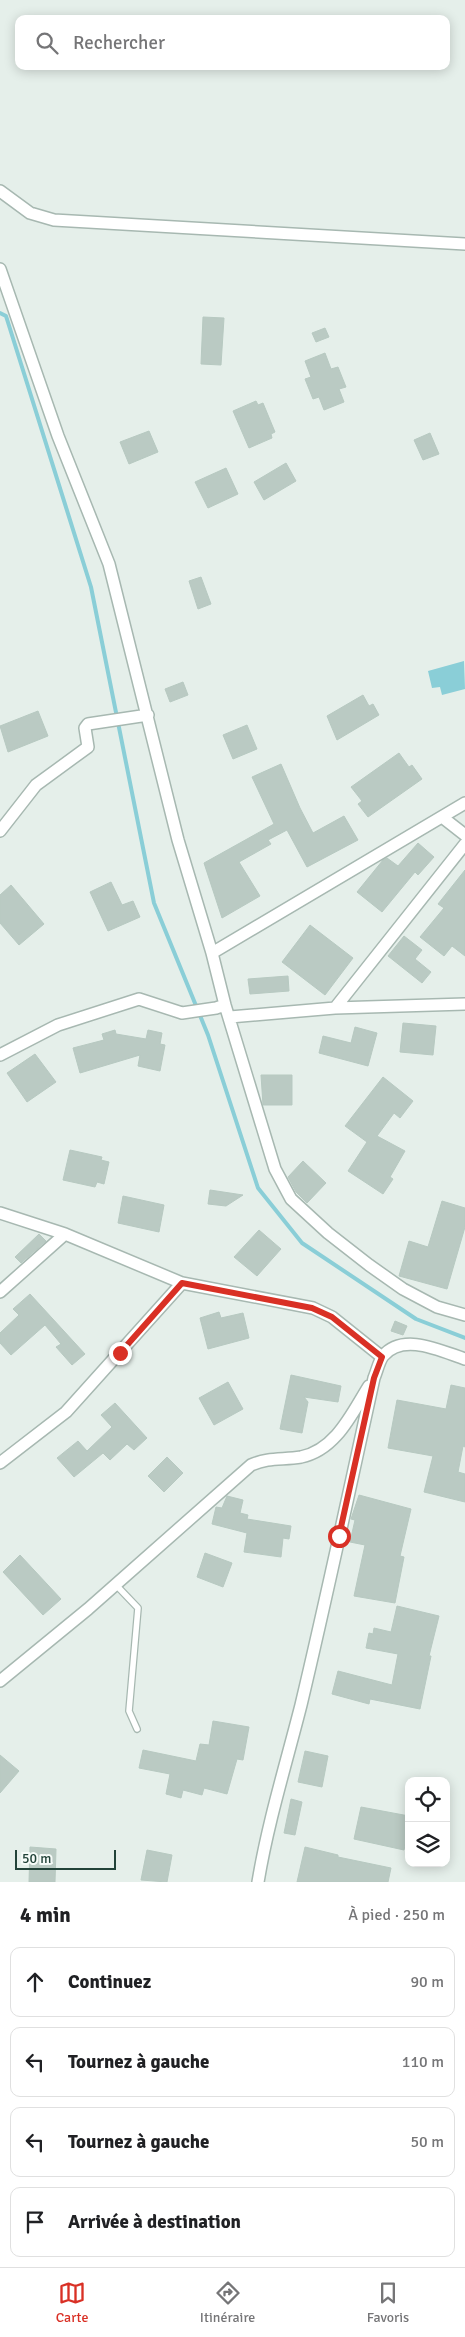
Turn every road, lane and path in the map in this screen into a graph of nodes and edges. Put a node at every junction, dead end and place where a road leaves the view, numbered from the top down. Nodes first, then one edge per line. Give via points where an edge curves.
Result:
1 (0, 191) edge
2 (465, 244) edge
3 (0, 269) edge
4 (148, 715) junction
5 (465, 803) edge
6 (442, 817) junction
7 (0, 831) edge
8 (465, 835) edge
9 (465, 844) edge
10 (212, 953) junction
11 (465, 1004) edge
12 (220, 1007) junction
13 (334, 1008) junction
14 (230, 1017) junction
15 (0, 1055) edge
16 (0, 1213) edge
17 (65, 1234) junction
18 (182, 1283) junction
19 (0, 1292) edge
20 (465, 1315) edge
21 (382, 1357) junction
22 (465, 1359) edge
23 (374, 1378) junction
24 (0, 1463) edge
25 (116, 1585) junction
26 (0, 1681) edge
27 (137, 1729) dead end
28 (258, 1882) edge

1 - 2 street via 30,213 54,220
3 - 4 street via 58,436 109,564
4 - 7 street via 88,724 85,728 88,747 36,785
4 - 10 street via 178,840
5 - 6 street
6 - 8 street
6 - 10 street
9 - 13 street
10 - 12 street
11 - 13 street
12 - 14 street
12 - 15 street via 182,1013 139,999 58,1025
13 - 14 street
14 - 20 street via 275,1169 291,1199 328,1233 403,1289 437,1307
16 - 17 street
17 - 18 street
17 - 19 street
18 - 21 street via 312,1308 332,1317
18 - 24 street via 66,1412
21 - 22 street via 393,1348 406,1344 427,1346
21 - 23 street
23 - 25 street via 337,1436 321,1449 302,1456 265,1459 251,1465
23 - 28 street via 303,1696 263,1848
25 - 26 street
25 - 27 lane via 138,1608 129,1711

